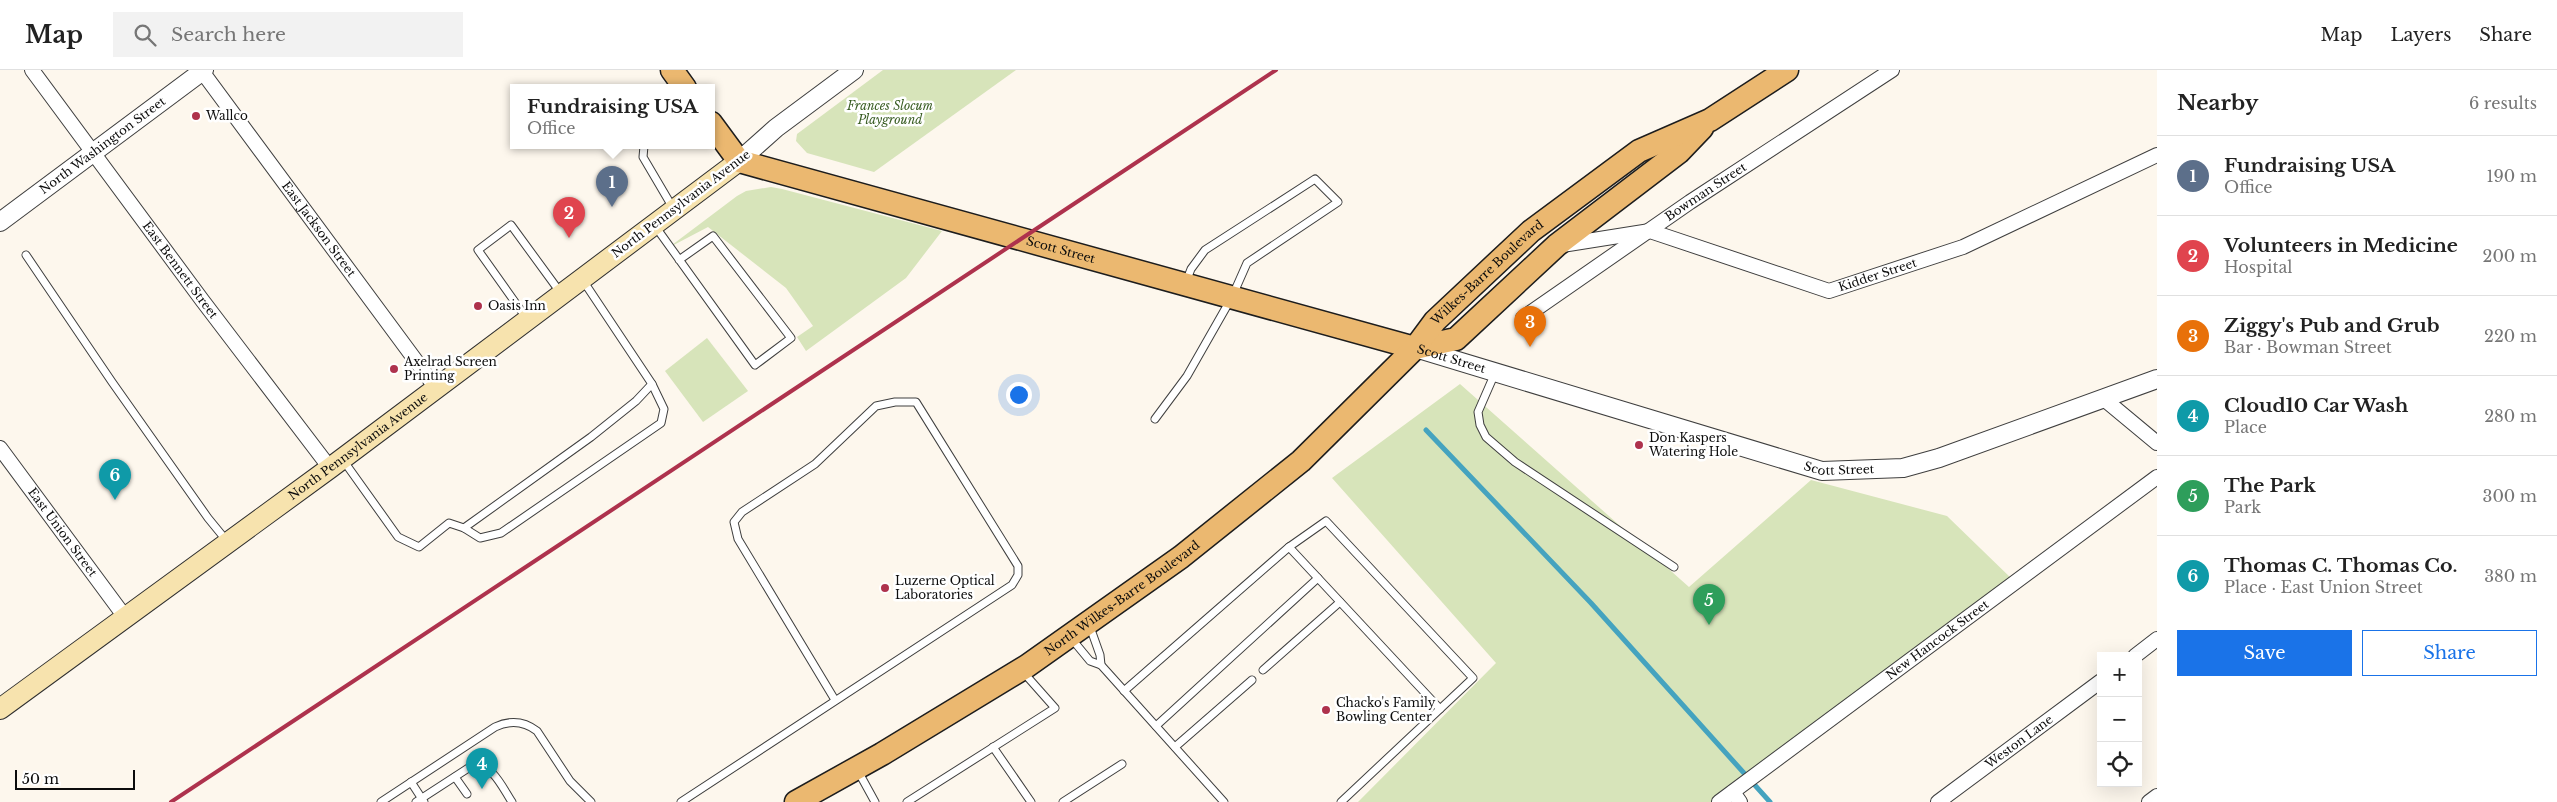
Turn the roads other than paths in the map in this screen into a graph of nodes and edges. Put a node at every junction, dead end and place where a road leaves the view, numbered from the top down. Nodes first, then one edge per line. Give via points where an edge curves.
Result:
1 (32, 70) edge
2 (202, 70) edge
3 (672, 70) edge
4 (854, 70) edge
5 (1787, 70) edge
6 (1892, 70) edge
7 (682, 84) edge
8 (1710, 120) junction
9 (715, 128) edge
10 (644, 149) edge
11 (93, 153) junction
12 (2157, 155) edge
13 (739, 161) junction
14 (675, 210) junction
15 (1, 219) edge
16 (654, 225) junction
17 (1650, 231) junction
18 (1557, 246) junction
19 (26, 255) dead end
20 (679, 260) junction
21 (582, 279) junction
22 (1186, 284) junction
23 (562, 294) junction
24 (1232, 297) junction
25 (1523, 318) dead end
26 (528, 319) junction
27 (1416, 348) junction
28 (1495, 373) junction
29 (2157, 379) edge
30 (652, 384) junction
31 (436, 388) junction
32 (2104, 399) junction
33 (1155, 419) dead end
34 (2157, 443) edge
35 (2, 454) edge
36 (336, 463) junction
37 (2157, 477) edge
38 (464, 528) junction
39 (228, 543) junction
40 (1289, 547) junction
41 (1674, 567) dead end
42 (1318, 578) junction
43 (1340, 602) junction
44 (125, 617) junction
45 (1089, 622) junction
46 (1070, 636) junction
47 (2157, 639) edge
48 (2140, 652) edge
49 (1101, 665) junction
50 (1021, 669) junction
51 (1263, 670) dead end
52 (1252, 680) dead end
53 (2097, 684) edge
54 (1124, 691) junction
55 (835, 700) junction
56 (0, 709) edge
57 (1440, 710) junction
58 (1156, 726) junction
59 (993, 747) junction
60 (1175, 747) junction
61 (1122, 764) dead end
62 (856, 768) junction
63 (455, 777) junction
64 (411, 782) junction
65 (467, 794) dead end
66 (2157, 796) edge
67 (1736, 797) edge
68 (421, 801) edge
69 (381, 802) edge
70 (512, 802) edge
71 (591, 802) edge
72 (681, 802) edge
73 (796, 802) edge
74 (875, 802) edge
75 (907, 802) edge
76 (1031, 802) edge
77 (1063, 802) edge
78 (1224, 802) edge
79 (1341, 802) edge
80 (1720, 802) edge
81 (1938, 802) edge
82 (2149, 802) edge

1 - 11 street, East Bennett Street
2 - 11 street, North Washington Street
2 - 31 street, East Jackson Street
3 - 7 main road
4 - 13 street, North Pennsylvania Avenue via 776,128
5 - 8 main road, Wilkes-Barre Boulevard
6 - 17 street, Bowman Street
8 - 18 main road, Wilkes-Barre Boulevard via 1679,152
8 - 27 main road, Wilkes-Barre Boulevard via 1639,151 1531,231 1434,321
9 - 13 main road
10 - 14 lane via 643,157
11 - 15 street, North Washington Street
11 - 36 street, East Bennett Street
12 - 17 street, Kidder Street via 1963,247 1829,291
13 - 14 main road, North Pennsylvania Avenue
13 - 22 main road, Scott Street
14 - 16 main road, North Pennsylvania Avenue
16 - 20 lane
16 - 21 main road, North Pennsylvania Avenue
17 - 18 street, Kidder Street
17 - 25 street, Bowman Street
18 - 27 main road, Wilkes-Barre Boulevard via 1456,339
19 - 39 lane via 112,382
20 - 20 lane via 755,365 791,338 713,236
21 - 23 main road, North Pennsylvania Avenue
21 - 30 lane
22 - 24 main road, Scott Street
22 - 24 lane via 1190,269 1205,250 1315,179 1338,202 1247,263
23 - 26 main road, North Pennsylvania Avenue
23 - 26 lane via 511,225 478,250
24 - 27 main road, Scott Street
24 - 33 lane via 1186,376
26 - 31 main road, North Pennsylvania Avenue
27 - 28 street, Scott Street
27 - 45 main road, North Wilkes-Barre Boulevard via 1294,467 1181,557
28 - 32 street, Scott Street via 1822,471 1903,468
28 - 41 lane via 1478,412 1486,437 1515,462
29 - 32 street, Scott Street
30 - 38 lane via 591,437
30 - 38 lane via 664,409 661,423 501,533 480,538
31 - 36 main road, North Pennsylvania Avenue
32 - 34 street
35 - 44 street, East Union Street
36 - 38 lane via 398,537 419,547 449,523
36 - 39 main road, North Pennsylvania Avenue
37 - 67 street, New Hancock Street
39 - 44 main road, North Pennsylvania Avenue
40 - 42 lane
40 - 54 lane
40 - 57 lane via 1326,521 1473,678
42 - 43 lane
42 - 58 lane
43 - 51 lane
43 - 57 lane
44 - 56 main road, North Pennsylvania Avenue
45 - 46 main road, North Wilkes-Barre Boulevard
45 - 49 lane
46 - 49 lane via 1090,661
46 - 50 main road, North Wilkes-Barre Boulevard
47 - 48 street
49 - 54 lane
50 - 59 lane via 1055,708
50 - 62 main road, North Wilkes-Barre Boulevard
52 - 60 lane
53 - 81 street, Weston Lane
54 - 58 lane
55 - 55 lane via 1012,585 1018,575 1014,559 916,402 876,406 815,464 742,512 734,522 738,539
55 - 72 lane
57 - 79 lane
58 - 60 lane
59 - 75 lane
59 - 76 lane
60 - 78 lane
61 - 77 lane
62 - 73 main road, North Wilkes-Barre Boulevard
62 - 74 lane
63 - 65 lane
63 - 68 lane
63 - 70 lane via 473,765 485,766
64 - 68 lane
64 - 69 lane
64 - 71 lane via 495,727 503,723 522,723 537,731 570,781
66 - 82 street
67 - 80 street, New Hancock Street

